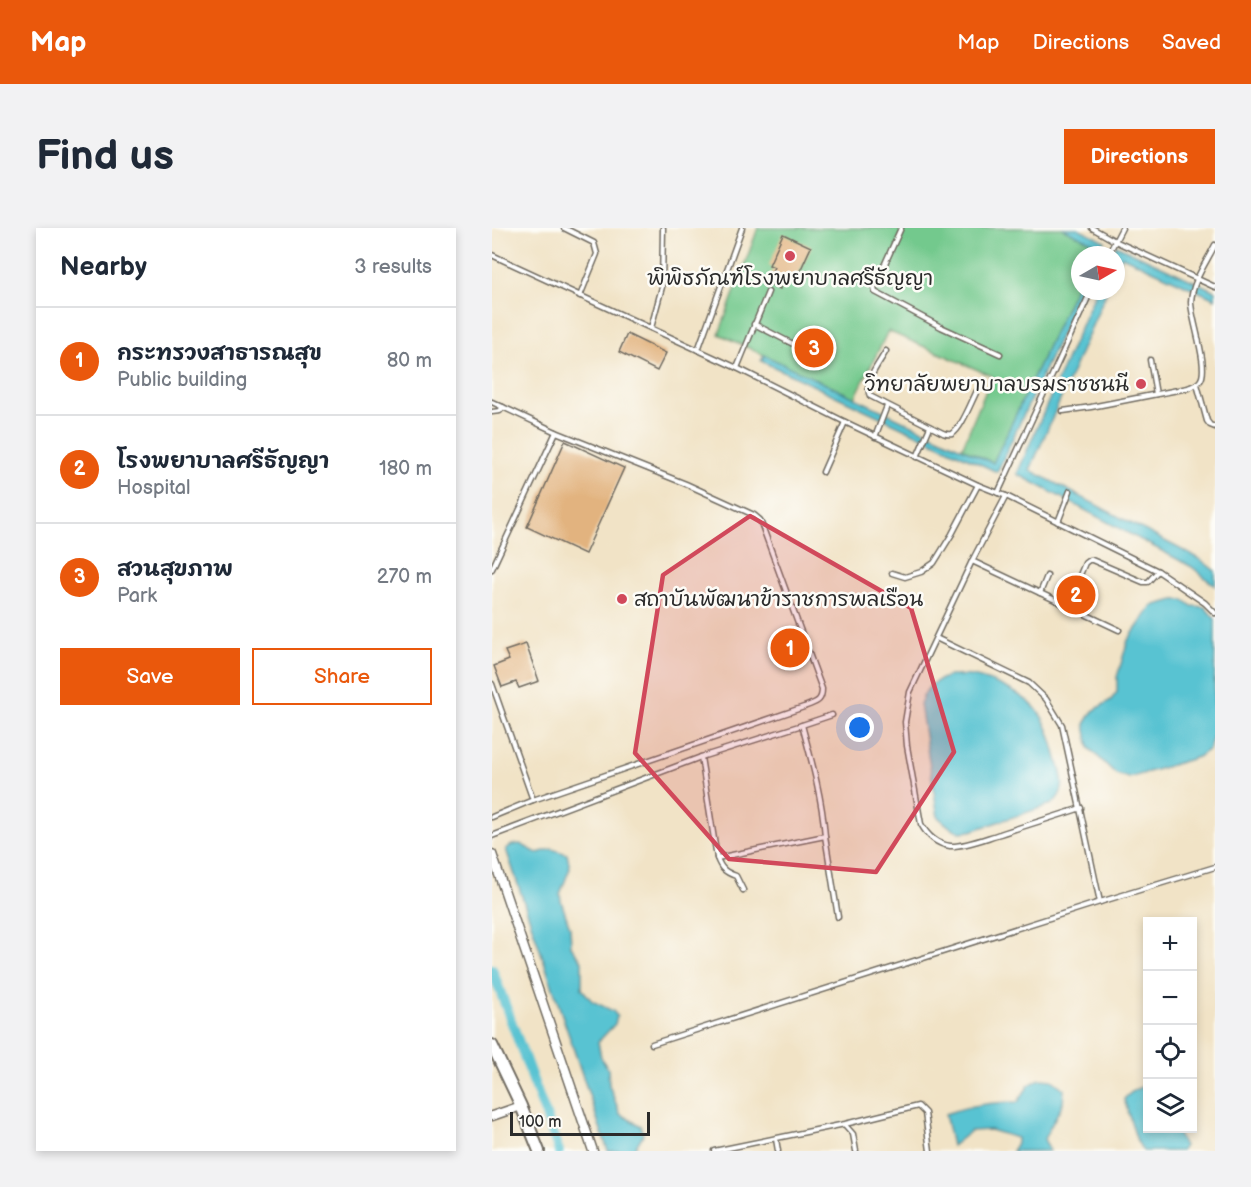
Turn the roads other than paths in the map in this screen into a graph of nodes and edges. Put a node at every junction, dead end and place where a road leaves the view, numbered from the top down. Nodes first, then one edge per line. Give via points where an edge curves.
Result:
1 (564, 228) edge
2 (663, 228) edge
3 (742, 228) edge
4 (901, 228) edge
5 (1092, 228) edge
6 (1122, 228) edge
7 (1115, 241) junction
8 (1215, 245) edge
9 (1112, 246) edge
10 (492, 255) edge
11 (1198, 279) junction
12 (1215, 286) edge
13 (768, 292) dead end
14 (580, 296) junction
15 (1087, 300) edge
16 (754, 324) junction
17 (651, 328) junction
18 (795, 345) dead end
19 (698, 350) junction
20 (886, 351) dead end
21 (1000, 354) dead end
22 (1150, 360) dead end
23 (737, 368) junction
24 (1197, 384) junction
25 (976, 391) dead end
26 (1156, 394) junction
27 (492, 402) edge
28 (503, 407) junction
29 (886, 408) junction
30 (1063, 411) dead end
31 (492, 412) edge
32 (845, 422) junction
33 (1215, 427) edge
34 (929, 428) junction
35 (556, 432) junction
36 (874, 437) junction
37 (917, 457) junction
38 (823, 472) dead end
39 (978, 485) junction
40 (1070, 491) dead end
41 (998, 493) junction
42 (1006, 496) junction
43 (1058, 519) junction
44 (972, 561) junction
45 (492, 569) edge
46 (1158, 571) junction
47 (892, 573) dead end
48 (1047, 576) dead end
49 (1040, 593) junction
50 (1067, 606) junction
51 (1215, 613) edge
52 (1119, 630) dead end
53 (936, 638) junction
54 (492, 684) edge
55 (832, 715) dead end
56 (802, 725) junction
57 (701, 757) junction
58 (533, 801) junction
59 (1081, 808) junction
60 (492, 817) edge
61 (492, 836) edge
62 (825, 836) junction
63 (492, 854) edge
64 (717, 858) junction
65 (1215, 867) edge
66 (743, 890) dead end
67 (1101, 902) junction
68 (838, 917) dead end
69 (652, 1044) dead end
70 (492, 1045) edge
71 (521, 1106) junction
72 (492, 1116) edge
73 (845, 1124) junction
74 (776, 1139) junction
75 (539, 1151) edge
76 (593, 1151) edge
77 (714, 1151) edge
78 (778, 1151) edge
79 (856, 1151) edge
80 (930, 1151) edge

1 - 14 lane via 594,243 596,248
2 - 17 lane via 662,287
3 - 19 lane
4 - 21 lane via 875,292
5 - 7 lane
6 - 7 lane
7 - 9 lane
7 - 11 lane
8 - 11 lane
10 - 14 lane
11 - 12 lane
11 - 24 lane via 1191,304 1203,376
13 - 16 lane
14 - 17 lane
15 - 41 lane
16 - 18 lane
16 - 23 lane
17 - 19 lane
19 - 23 lane
20 - 29 lane via 867,392
22 - 26 lane
23 - 32 lane
24 - 26 lane
24 - 33 lane via 1207,421
25 - 34 lane via 955,432 948,435
26 - 30 lane
27 - 28 lane
28 - 31 lane
28 - 35 lane
29 - 34 lane
29 - 36 lane
32 - 36 lane
32 - 38 lane
34 - 37 lane
35 - 45 lane
35 - 58 lane via 686,484 760,520 822,696 804,707
36 - 37 lane
37 - 39 lane
39 - 41 lane
39 - 47 lane via 934,563 905,577
40 - 43 lane
41 - 42 lane
42 - 43 lane
42 - 44 lane
43 - 46 lane
44 - 49 lane
44 - 53 lane
46 - 50 lane via 1143,582 1089,560
46 - 51 lane
48 - 49 lane
49 - 50 lane
50 - 52 lane
53 - 59 lane via 1029,683 1046,699 1062,725
53 - 59 lane via 910,692 905,722 921,824 926,834 952,846
54 - 58 lane
55 - 56 lane
56 - 57 lane
56 - 62 lane
57 - 61 lane
57 - 64 lane
58 - 60 lane
59 - 67 lane
62 - 64 lane
62 - 68 lane
63 - 76 street
64 - 66 lane via 719,866 736,876
65 - 67 lane
67 - 69 lane
70 - 71 street
71 - 72 street
71 - 75 street
73 - 74 lane
73 - 79 lane via 853,1134
73 - 80 lane via 918,1106 925,1113
74 - 77 lane
74 - 78 lane

